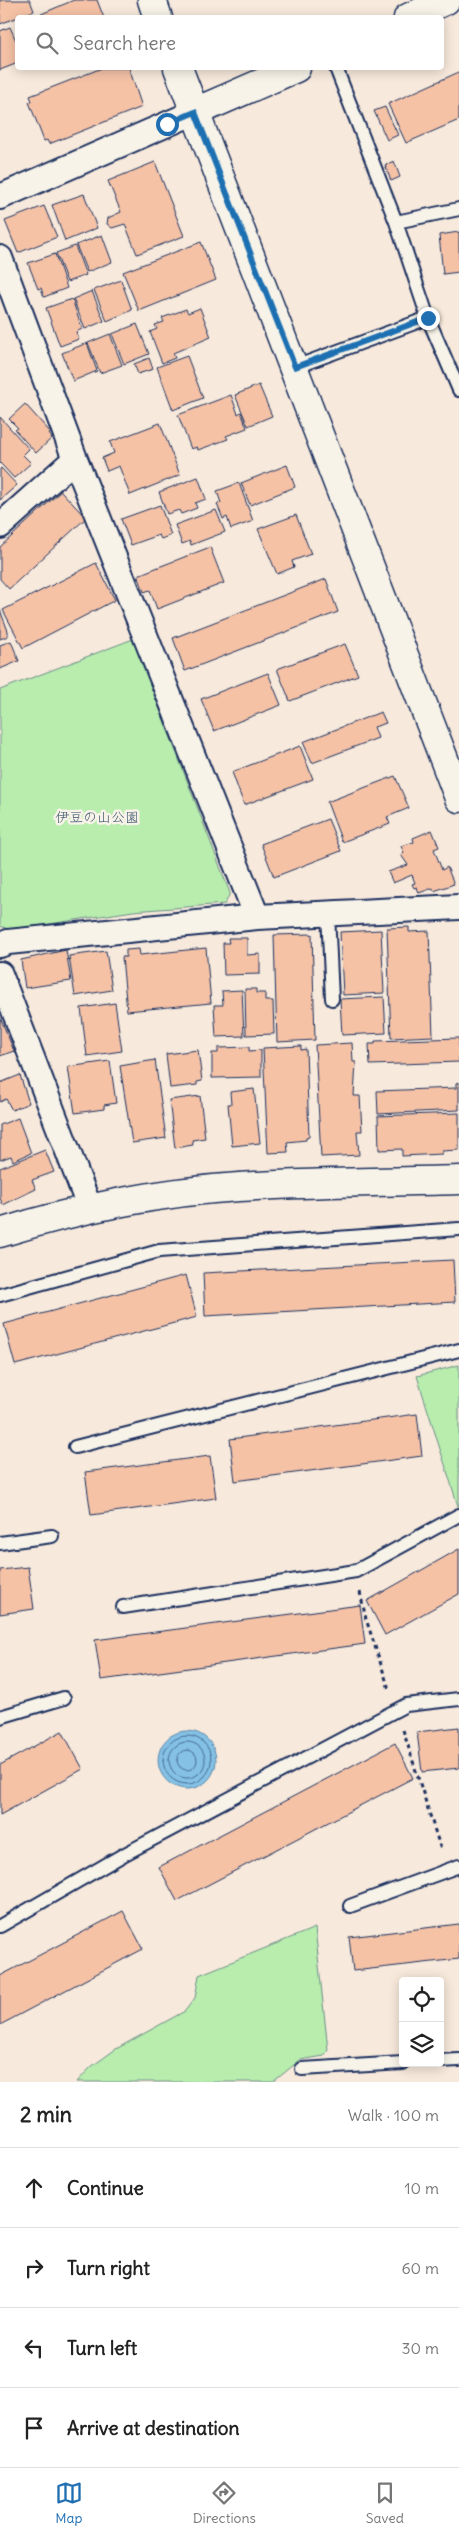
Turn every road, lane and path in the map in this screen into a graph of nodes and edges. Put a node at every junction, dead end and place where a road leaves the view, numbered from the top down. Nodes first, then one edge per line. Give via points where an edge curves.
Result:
1 (152, 0) edge
2 (446, 0) edge
3 (157, 15) edge
4 (414, 15) edge
5 (179, 70) edge
6 (291, 70) edge
7 (337, 70) edge
8 (195, 112) junction
9 (0, 197) edge
10 (459, 209) edge
11 (396, 222) junction
12 (0, 258) edge
13 (428, 318) junction
14 (295, 367) junction
15 (455, 368) edge
16 (459, 390) edge
17 (75, 459) junction
18 (0, 526) edge
19 (459, 798) edge
20 (459, 907) edge
21 (328, 913) junction
22 (257, 918) junction
23 (0, 945) edge
24 (0, 974) edge
25 (332, 999) dead end
26 (459, 1180) edge
27 (90, 1209) junction
28 (459, 1229) edge
29 (0, 1233) edge
30 (0, 1295) edge
31 (459, 1350) edge
32 (74, 1447) dead end
33 (459, 1515) edge
34 (52, 1536) dead end
35 (0, 1543) edge
36 (122, 1607) dead end
37 (64, 1698) dead end
38 (459, 1699) edge
39 (0, 1717) edge
40 (459, 1866) edge
41 (350, 1906) dead end
42 (0, 1926) edge
43 (459, 2060) edge
44 (444, 2061) edge
45 (399, 2063) edge
46 (302, 2069) dead end

1 - 3 street
2 - 4 street
5 - 8 street
6 - 8 street
7 - 11 lane
8 - 9 street
8 - 14 street
10 - 11 lane
11 - 13 lane
12 - 17 street
13 - 14 lane
13 - 15 lane
14 - 19 street
15 - 16 lane
17 - 18 street
17 - 22 street
20 - 21 street
21 - 22 street
21 - 25 lane
22 - 23 street
24 - 27 street
26 - 27 street via 238,1187
27 - 29 street
28 - 30 lane via 159,1251
31 - 32 lane
33 - 36 lane via 356,1571
34 - 35 lane
37 - 39 lane
38 - 42 lane via 406,1705 123,1855
40 - 41 lane
43 - 44 lane
45 - 46 lane

